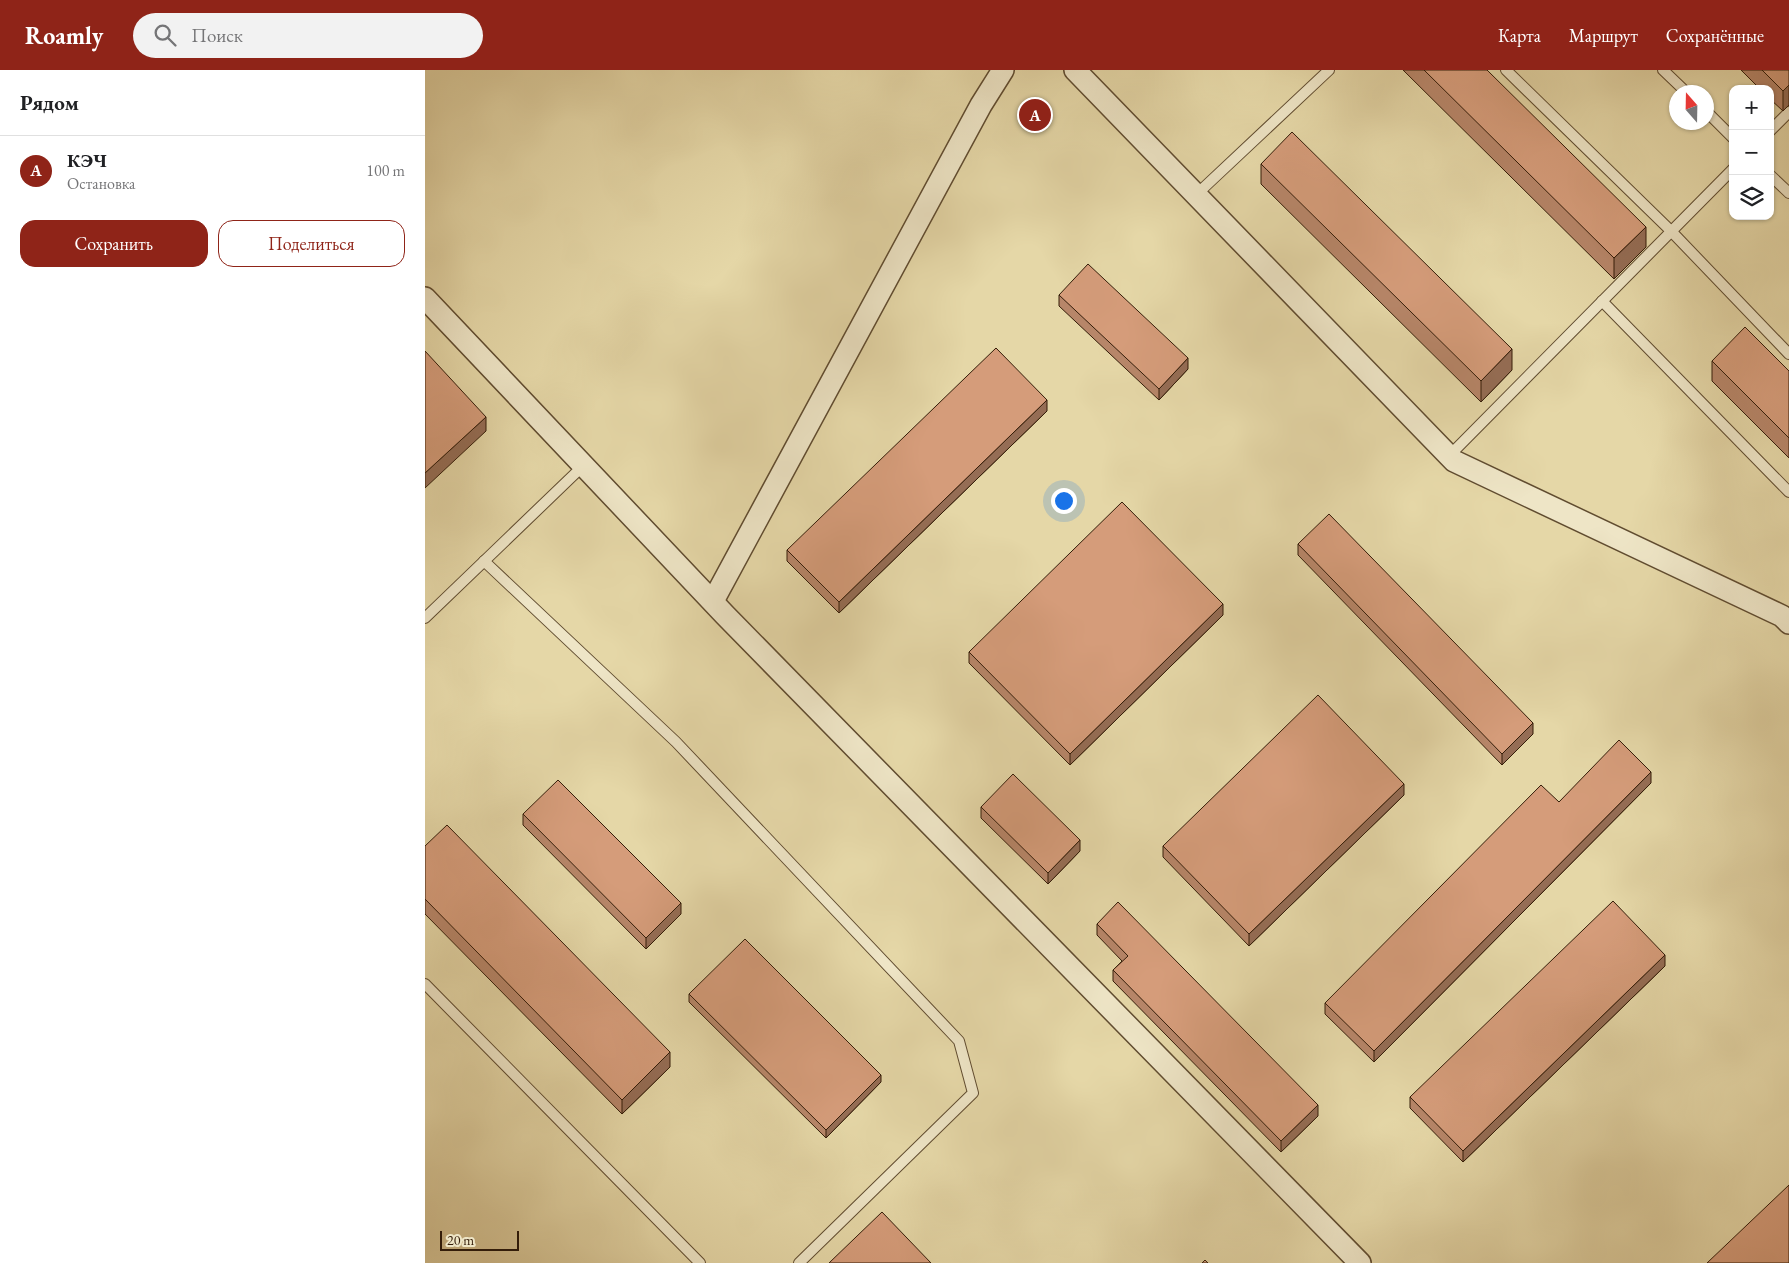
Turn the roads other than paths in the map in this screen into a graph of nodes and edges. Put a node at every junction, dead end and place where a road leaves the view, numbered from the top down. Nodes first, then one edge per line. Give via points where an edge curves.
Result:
1 (1003, 70) edge
2 (1075, 70) edge
3 (1329, 70) edge
4 (1506, 70) edge
5 (1663, 70) edge
6 (1679, 85) edge
7 (1789, 112) edge
8 (1714, 119) edge
9 (1771, 130) edge
10 (1729, 134) edge
11 (1729, 173) edge
12 (1771, 175) edge
13 (1789, 193) edge
14 (1197, 194) junction
15 (1671, 231) junction
16 (425, 298) edge
17 (1603, 301) junction
18 (1789, 354) edge
19 (1449, 456) junction
20 (584, 466) junction
21 (1789, 492) edge
22 (485, 561) junction
23 (713, 601) junction
24 (425, 618) edge
25 (1789, 623) edge
26 (425, 984) edge
27 (701, 1263) edge
28 (799, 1263) edge
29 (1360, 1263) edge

1 - 23 street via 981,105
2 - 14 street
3 - 14 lane
4 - 15 lane
5 - 6 lane
7 - 9 lane
8 - 10 lane
11 - 15 lane
12 - 13 lane
14 - 19 street
15 - 17 lane
15 - 18 lane
16 - 20 street
17 - 19 lane
17 - 21 lane
19 - 25 street via 1781,616
20 - 22 lane
20 - 23 street
22 - 24 lane
22 - 28 lane via 675,742 959,1042 973,1093
23 - 29 street
26 - 27 lane

